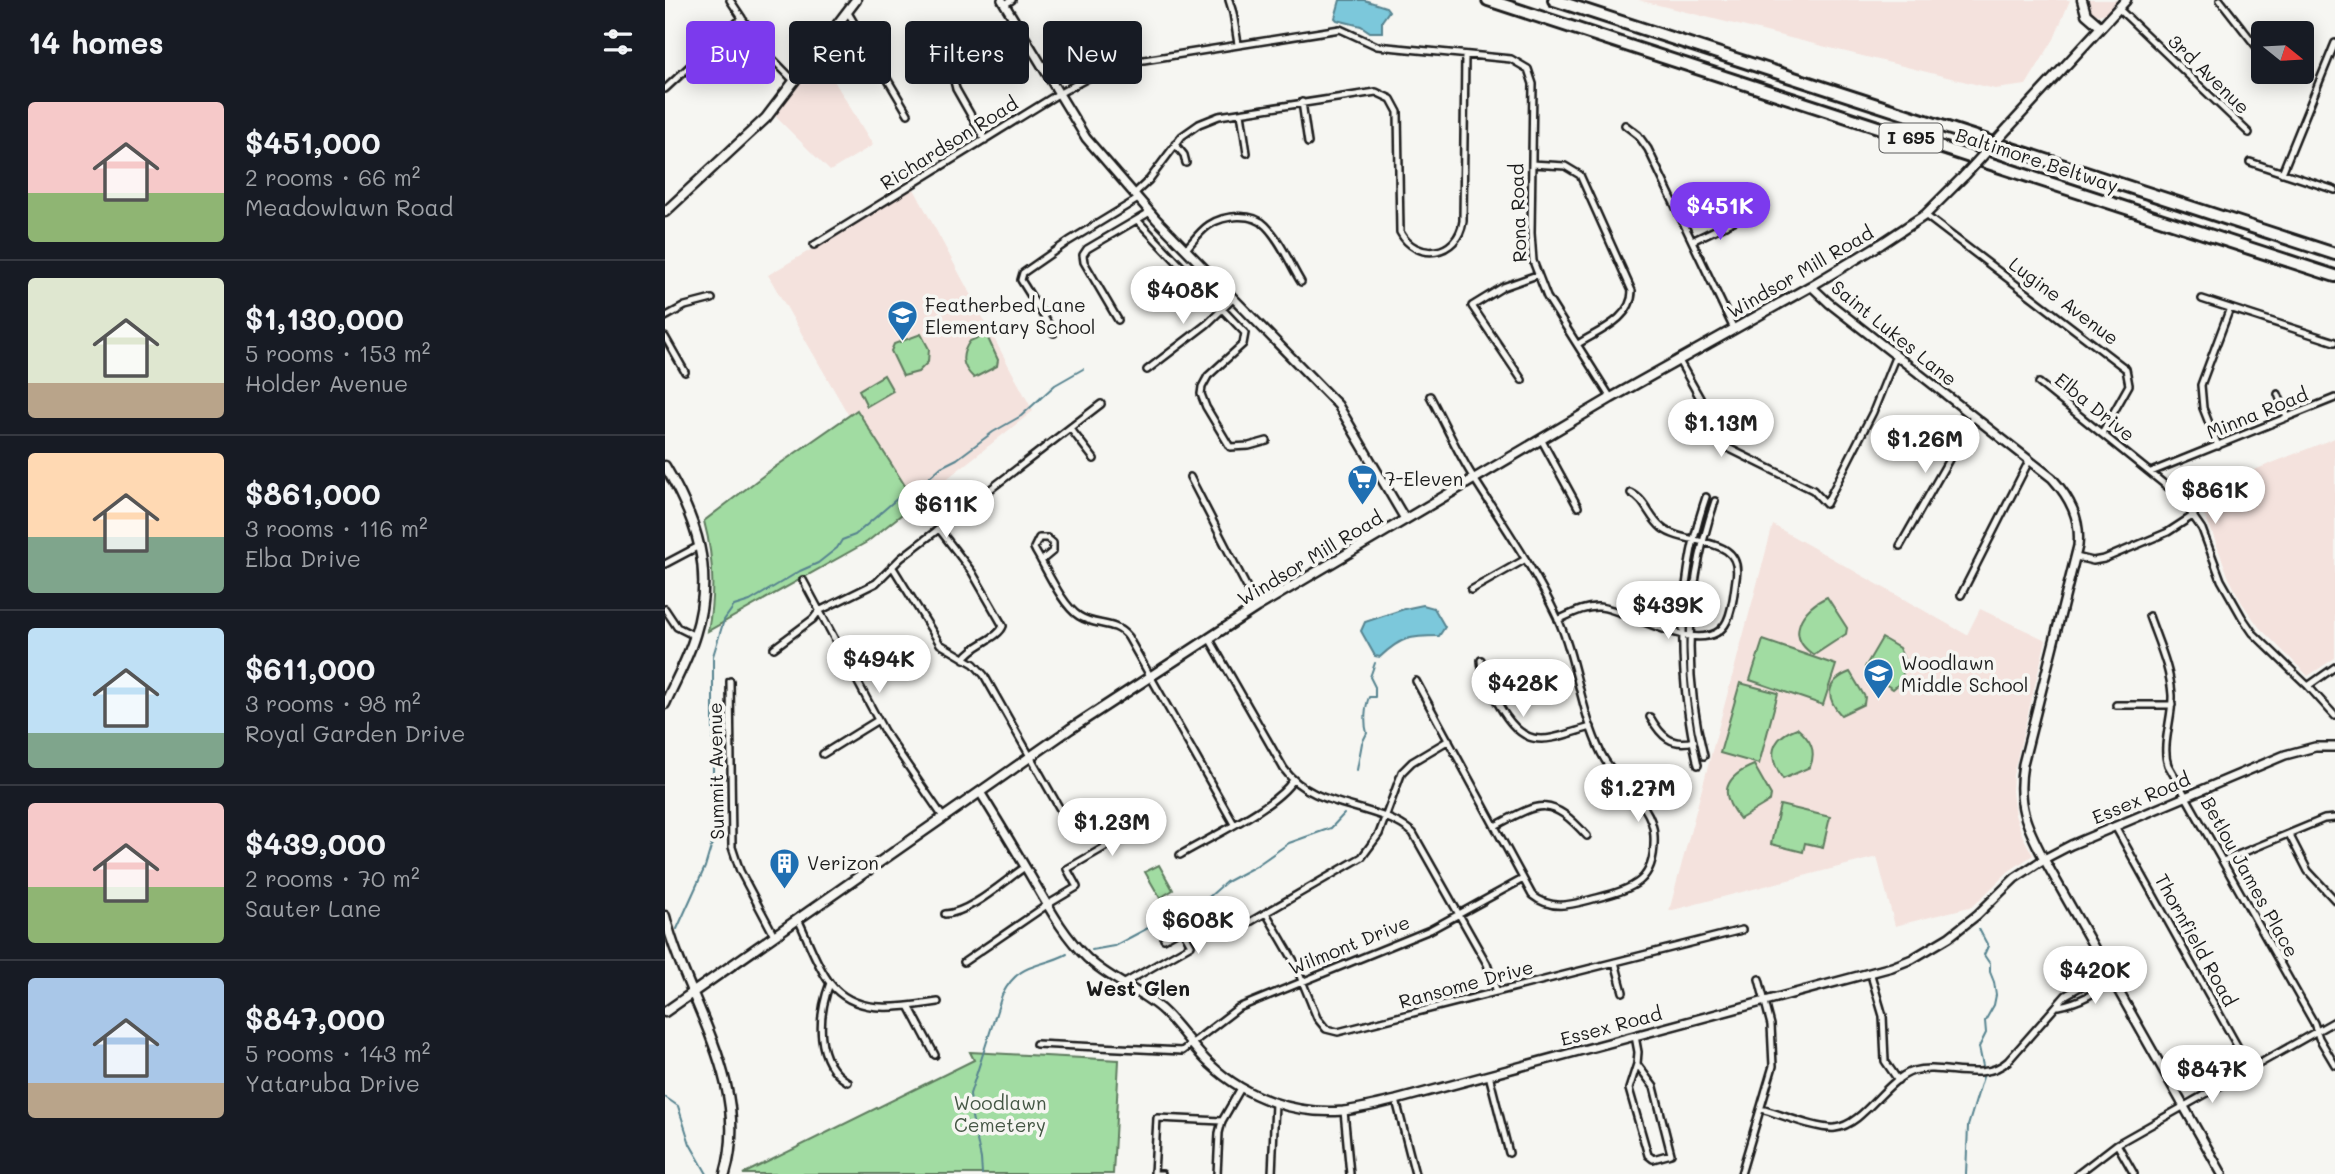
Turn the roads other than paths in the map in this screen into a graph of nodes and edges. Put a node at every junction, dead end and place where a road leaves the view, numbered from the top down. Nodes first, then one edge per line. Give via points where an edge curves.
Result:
1 (730, 0) edge
2 (856, 0) edge
3 (1229, 0) edge
4 (1487, 0) edge
5 (1553, 0) edge
6 (2082, 0) edge
7 (2126, 0) edge
8 (2220, 0) edge
9 (1006, 1) edge
10 (2118, 8) junction
11 (846, 11) junction
12 (742, 18) junction
13 (839, 21) edge
14 (1016, 21) edge
15 (2101, 27) junction
16 (2251, 40) edge
17 (2335, 43) edge
18 (1238, 44) junction
19 (1029, 45) edge
20 (1465, 55) junction
21 (789, 76) edge
22 (793, 84) edge
23 (955, 84) edge
24 (665, 89) edge
25 (1058, 94) junction
26 (1302, 102) junction
27 (1241, 113) junction
28 (908, 114) dead end
29 (1625, 125) dead end
30 (1533, 133) joint
31 (2249, 133) dead end
32 (985, 140) junction
33 (1308, 143) dead end
34 (1175, 144) junction
35 (1247, 153) dead end
36 (2249, 162) dead end
37 (1186, 163) dead end
38 (1532, 164) junction
39 (2282, 173) junction
40 (2335, 190) edge
41 (1136, 197) junction
42 (665, 212) edge
43 (1150, 212) junction
44 (1925, 215) junction
45 (1738, 219) dead end
46 (1138, 221) junction
47 (1692, 241) junction
48 (814, 245) dead end
49 (1186, 249) junction
50 (2335, 254) edge
51 (1537, 275) junction
52 (2335, 276) edge
53 (1301, 282) dead end
54 (1811, 286) junction
55 (1234, 298) junction
56 (712, 299) dead end
57 (2203, 299) dead end
58 (2230, 308) junction
59 (1222, 310) junction
60 (665, 317) edge
61 (1118, 320) dead end
62 (1733, 327) junction
63 (1054, 333) dead end
64 (665, 337) edge
65 (2335, 342) edge
66 (1578, 344) junction
67 (1896, 355) junction
68 (1678, 359) junction
69 (1147, 370) dead end
70 (685, 372) dead end
71 (1522, 380) dead end
72 (2039, 383) dead end
73 (2278, 394) dead end
74 (1430, 396) dead end
75 (1611, 398) junction
76 (2335, 398) edge
77 (1101, 404) dead end
78 (1973, 417) junction
79 (2287, 417) junction
80 (1070, 428) junction
81 (2102, 433) junction
82 (1541, 439) junction
83 (1267, 440) dead end
84 (2218, 446) junction
85 (1094, 459) dead end
86 (2029, 461) junction
87 (665, 466) edge
88 (2151, 472) junction
89 (1190, 477) dead end
90 (1473, 478) junction
91 (1631, 493) dead end
92 (1706, 497) dead end
93 (1714, 501) dead end
94 (1578, 507) dead end
95 (2194, 516) junction
96 (1405, 519) junction
97 (939, 529) junction
98 (1693, 540) junction
99 (1702, 542) junction
100 (700, 546) junction
101 (1900, 546) dead end
102 (2076, 557) junction
103 (1524, 560) junction
104 (1041, 561) junction
105 (665, 564) edge
106 (892, 566) junction
107 (803, 580) dead end
108 (1471, 590) dead end
109 (1961, 595) dead end
110 (1257, 607) junction
111 (665, 609) edge
112 (819, 611) junction
113 (2149, 616) dead end
114 (1558, 620) junction
115 (1681, 633) junction
116 (1690, 634) junction
117 (695, 636) junction
118 (1209, 638) junction
119 (774, 648) dead end
120 (964, 659) junction
121 (1481, 660) dead end
122 (2335, 667) edge
123 (1150, 677) junction
124 (730, 681) dead end
125 (1416, 681) dead end
126 (2308, 686) junction
127 (665, 704) edge
128 (2116, 705) dead end
129 (2172, 705) junction
130 (2335, 716) edge
131 (1650, 717) dead end
132 (878, 720) junction
133 (1591, 727) junction
134 (1449, 740) junction
135 (1700, 740) junction
136 (1692, 742) junction
137 (2335, 747) edge
138 (823, 754) dead end
139 (1705, 756) dead end
140 (1030, 757) junction
141 (1698, 765) dead end
142 (1293, 780) junction
143 (980, 792) junction
144 (2186, 796) junction
145 (943, 817) junction
146 (1385, 818) junction
147 (2335, 818) edge
148 (1234, 824) junction
149 (1495, 827) junction
150 (2115, 827) junction
151 (2289, 834) junction
152 (1587, 836) dead end
153 (1180, 855) dead end
154 (2044, 859) junction
155 (2223, 861) junction
156 (1025, 867) junction
157 (1523, 879) junction
158 (2335, 900) edge
159 (1047, 905) junction
160 (1266, 913) junction
161 (945, 914) dead end
162 (1460, 914) junction
163 (665, 916) edge
164 (797, 919) junction
165 (1742, 930) dead end
166 (1231, 933) dead end
167 (773, 935) junction
168 (1164, 939) dead end
169 (964, 962) dead end
170 (1615, 962) junction
171 (1871, 975) junction
172 (2111, 976) junction
173 (1759, 979) dead end
174 (1302, 981) junction
175 (830, 983) junction
176 (1123, 984) junction
177 (1497, 992) junction
178 (1623, 992) dead end
179 (692, 993) junction
180 (939, 1002) dead end
181 (1766, 1002) junction
182 (909, 1006) junction
183 (2059, 1006) junction
184 (665, 1012) edge
185 (2335, 1021) edge
186 (2317, 1031) junction
187 (1635, 1037) junction
188 (1036, 1044) dead end
189 (1191, 1044) junction
190 (935, 1055) dead end
191 (1637, 1064) junction
192 (2335, 1066) edge
193 (2250, 1069) junction
194 (1489, 1075) junction
195 (1898, 1080) junction
196 (848, 1082) dead end
197 (1241, 1088) junction
198 (1396, 1100) junction
199 (1275, 1104) junction
200 (2184, 1106) junction
201 (1761, 1109) junction
202 (1344, 1111) junction
203 (1222, 1121) junction
204 (2117, 1144) junction
205 (1509, 1153) dead end
206 (725, 1174) edge
207 (1162, 1174) edge
208 (1217, 1174) edge
209 (1272, 1174) edge
210 (1350, 1174) edge
211 (1415, 1174) edge
212 (1741, 1174) edge
213 (2078, 1174) edge
214 (2134, 1174) edge
215 (2222, 1174) edge

1 - 12 street
2 - 11 main road
3 - 18 street
4 - 52 highway, Baltimore Beltway / I 695
5 - 50 highway, Baltimore Beltway / I 695
6 - 15 main road via 2085,14
7 - 10 main road, Windsor Mill Road
8 - 16 street
9 - 14 street
10 - 15 main road, Windsor Mill Road
10 - 31 street, 3rd Avenue
11 - 13 main road
11 - 28 street
12 - 21 street
12 - 24 street
15 - 44 main road, Windsor Mill Road, bridge
17 - 39 street
18 - 20 street, Richardson Road via 1340,29 1377,46
18 - 25 street, Richardson Road via 1111,65
19 - 25 street
20 - 26 street via 1463,221 1459,237 1446,249 1415,248 1399,232 1400,120 1391,99 1376,92
20 - 30 street, Richardson Road via 1511,59 1528,69 1533,84
22 - 42 main road via 766,118
23 - 32 street
25 - 32 street, Richardson Road
25 - 41 street via 1086,138
26 - 27 street
26 - 33 street
27 - 34 street via 1199,124
27 - 35 street
29 - 47 street via 1648,149
30 - 38 street, Rona Road
32 - 48 street, Richardson Road
34 - 37 street
34 - 41 street
36 - 39 street
38 - 51 street, Rona Road via 1531,248
38 - 66 street via 1565,166 1580,175 1632,291 1624,313
39 - 40 street
41 - 43 street
41 - 63 street via 1023,273 1021,280
43 - 46 street
43 - 49 street
44 - 54 main road, Windsor Mill Road
44 - 81 street, Lugine Avenue via 2126,369 2127,390
45 - 47 street
46 - 59 street
46 - 61 street via 1083,255
47 - 62 street
49 - 53 street via 1219,220 1257,219 1271,232
49 - 55 street
51 - 66 street, Rona Road
51 - 71 street via 1503,287 1472,306
54 - 62 main road, Windsor Mill Road
54 - 67 street, Saint Lukes Lane
55 - 59 street
55 - 96 street via 1338,405
56 - 60 street
57 - 58 street
58 - 65 street
58 - 84 street via 2201,384 2203,408
59 - 69 street
59 - 83 street via 1243,330 1245,340 1208,376 1202,399 1230,447
62 - 68 main road, Windsor Mill Road
64 - 70 street
66 - 75 street, Rona Road
67 - 68 street via 1826,504 1812,490 1728,448
67 - 78 street, Saint Lukes Lane
68 - 75 main road, Windsor Mill Road
72 - 81 street, Elba Drive
73 - 79 street
74 - 90 street
75 - 82 main road, Windsor Mill Road
76 - 79 street, Minna Road
77 - 80 street
78 - 86 street, Saint Lukes Lane
78 - 101 street
79 - 84 street, Minna Road
80 - 85 street
80 - 97 street
81 - 88 street, Elba Drive
82 - 90 main road, Windsor Mill Road
82 - 94 street
84 - 88 street, Minna Road
86 - 102 street, Saint Lukes Lane via 2052,478 2069,499 2078,524
86 - 109 street
87 - 100 main road via 686,503
88 - 95 street, Elba Drive
89 - 110 street
90 - 96 main road, Windsor Mill Road
90 - 103 street
91 - 98 street via 1665,530
92 - 98 street
93 - 99 street
95 - 102 street via 2104,559
95 - 126 street, Elba Drive via 2234,606 2253,633
96 - 110 main road, Windsor Mill Road
97 - 106 street
97 - 120 street via 972,572 1003,626
98 - 99 street
98 - 115 street
99 - 116 street
99 - 116 street via 1728,550 1737,574 1724,626 1715,633
100 - 105 street
100 - 117 main road via 703,588
102 - 154 street, Saint Lukes Lane via 2021,776 2023,813
103 - 108 street
103 - 114 street
104 - 104 street via 1035,545 1039,538 1047,538 1053,551
104 - 123 street via 1073,611 1123,631
106 - 112 street via 876,583
106 - 120 street via 940,644
107 - 112 street
110 - 118 main road, Windsor Mill Road
111 - 117 street via 677,627
112 - 119 street
112 - 132 street
113 - 129 street, Betlou James Place via 2168,670
114 - 115 street via 1602,607
114 - 133 street
115 - 116 street
115 - 136 street
116 - 135 street
117 - 127 main road
118 - 123 main road, Windsor Mill Road
118 - 142 street
120 - 140 street via 983,675
121 - 133 street via 1485,682 1517,731 1545,740
122 - 126 street
123 - 140 main road, Windsor Mill Road
123 - 148 street
124 - 167 street, Summit Avenue via 732,847
125 - 134 street
126 - 130 street, Elba Drive
128 - 129 street
129 - 144 street, Betlou James Place via 2166,758
131 - 136 street via 1667,739
132 - 138 street
132 - 145 street
133 - 157 street via 1611,771 1651,820 1654,839 1648,870 1633,887 1563,906 1536,898
134 - 146 street via 1402,772
134 - 149 street
135 - 136 street
135 - 139 street
136 - 141 street
137 - 144 street, Essex Road via 2299,750
140 - 143 main road, Windsor Mill Road
140 - 159 street via 1069,825 1095,821 1107,834 1105,847 1067,869 1077,887
142 - 146 street via 1315,793
142 - 148 street via 1280,796
143 - 145 main road, Windsor Mill Road
143 - 156 street, Essex Road
144 - 150 street, Essex Road
144 - 155 street, Betlou James Place
145 - 164 main road, Windsor Mill Road
146 - 160 street via 1362,857
146 - 162 street via 1413,833
147 - 151 street
148 - 153 street
149 - 152 street via 1528,808 1551,807
149 - 157 street
150 - 154 street, Essex Road
150 - 193 street, Thornfield Road
151 - 155 street
151 - 158 street via 2308,871
154 - 171 street, Essex Road via 2015,878 1949,937
154 - 172 street, Saint Lukes Lane
155 - 186 street, Betlou James Place
156 - 159 street, Essex Road
156 - 161 street via 966,908
157 - 162 street, Wilmont Drive
159 - 169 street
159 - 176 street, Essex Road via 1086,957
160 - 166 street
160 - 174 street, Ransome Drive
162 - 174 street, Wilmont Drive
162 - 177 street
163 - 179 main road
164 - 167 main road, Windsor Mill Road
164 - 175 street
165 - 170 street, Ransome Drive
167 - 179 main road, Windsor Mill Road
168 - 176 street via 1182,929 1191,944
170 - 177 street, Ransome Drive
170 - 178 street
171 - 181 street, Essex Road
171 - 195 street via 1883,1016 1885,1061
172 - 183 street via 2107,984
172 - 183 street via 2101,975 2066,995
172 - 200 street, Saint Lukes Lane
173 - 181 street
174 - 177 street, Ransome Drive via 1321,1024 1338,1032
174 - 189 street, Wilmont Drive via 1238,1008
175 - 182 street via 860,1004
175 - 196 street via 823,1004 821,1038 831,1065
176 - 189 street, Essex Road via 1163,1011
179 - 184 main road, Windsor Mill Road
179 - 206 main road via 728,1089 731,1135
180 - 182 street
181 - 187 street, Essex Road
181 - 201 street via 1774,1053
182 - 190 street
183 - 195 street via 1998,1068 1922,1070
185 - 186 street
186 - 192 street, Betlou James Place
186 - 193 street
187 - 191 street
187 - 194 street, Essex Road
188 - 189 street via 1178,1052
189 - 197 street, Essex Road
191 - 191 street via 1654,1087 1671,1154 1648,1156 1629,1089
193 - 200 street
194 - 198 street, Essex Road
194 - 205 street
195 - 201 street via 1851,1121 1836,1128
197 - 199 street, Essex Road
197 - 203 street
198 - 202 street, Essex Road
198 - 211 street
199 - 202 street, Essex Road
199 - 209 street
200 - 204 street
200 - 215 street, Saint Lukes Lane
201 - 212 street
202 - 210 street
203 - 207 street via 1157,1118 1154,1174
203 - 208 street
204 - 213 street
204 - 214 street

